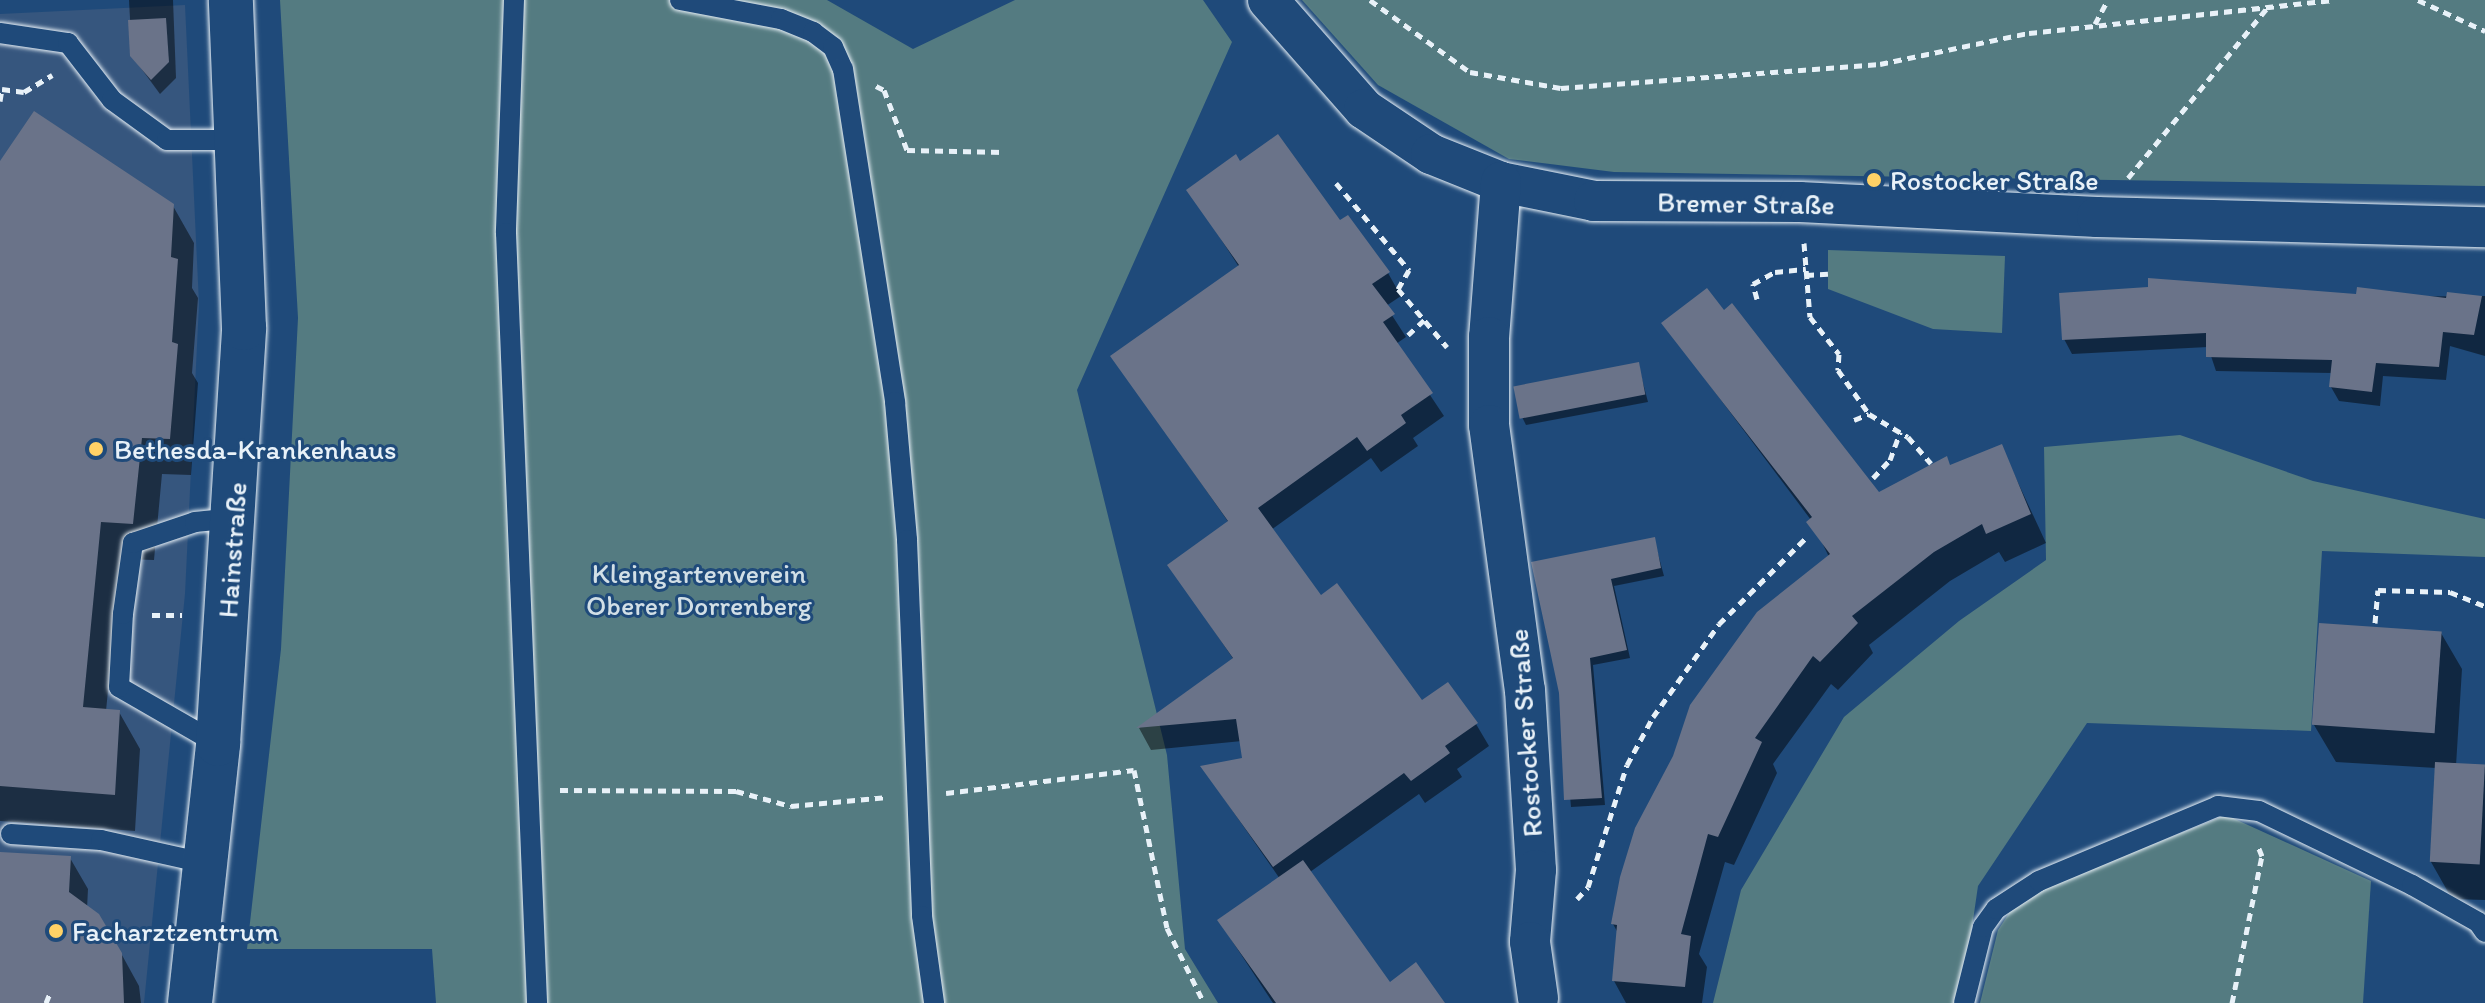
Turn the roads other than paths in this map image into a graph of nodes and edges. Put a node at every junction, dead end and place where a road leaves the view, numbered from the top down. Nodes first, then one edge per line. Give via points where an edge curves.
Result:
1 (231, 0) edge
2 (514, 0) edge
3 (680, 0) edge
4 (1268, 0) edge
5 (0, 33) edge
6 (238, 140) junction
7 (1501, 182) junction
8 (2485, 227) edge
9 (235, 518) junction
10 (218, 744) junction
11 (11, 834) dead end
12 (205, 863) junction
13 (2485, 932) edge
14 (1543, 1000) edge
15 (190, 1003) edge
16 (537, 1003) edge
17 (934, 1003) edge
18 (1964, 1003) edge

1 - 6 street, Hainstraße
2 - 16 lane via 506,233
3 - 17 lane via 781,19 813,32 833,47 843,69 895,402 907,540 922,916
4 - 7 street, Bremer Straße via 1364,109 1431,154
5 - 6 lane via 68,43 112,100 167,140
6 - 9 street, Hainstraße via 244,328
7 - 8 street, Bremer Straße via 1594,201 1800,202 2097,217
7 - 14 street, Rostocker Straße via 1489,396 1525,690 1536,870 1532,951
9 - 10 street, Hainstraße
9 - 10 lane via 195,522 133,543 123,614 119,687
10 - 12 street, Hainstraße
11 - 12 lane via 101,840
12 - 15 street, Hainstraße
13 - 18 lane via 2478,922 2412,885 2239,805 2196,812 2039,881 1996,909 1983,927

